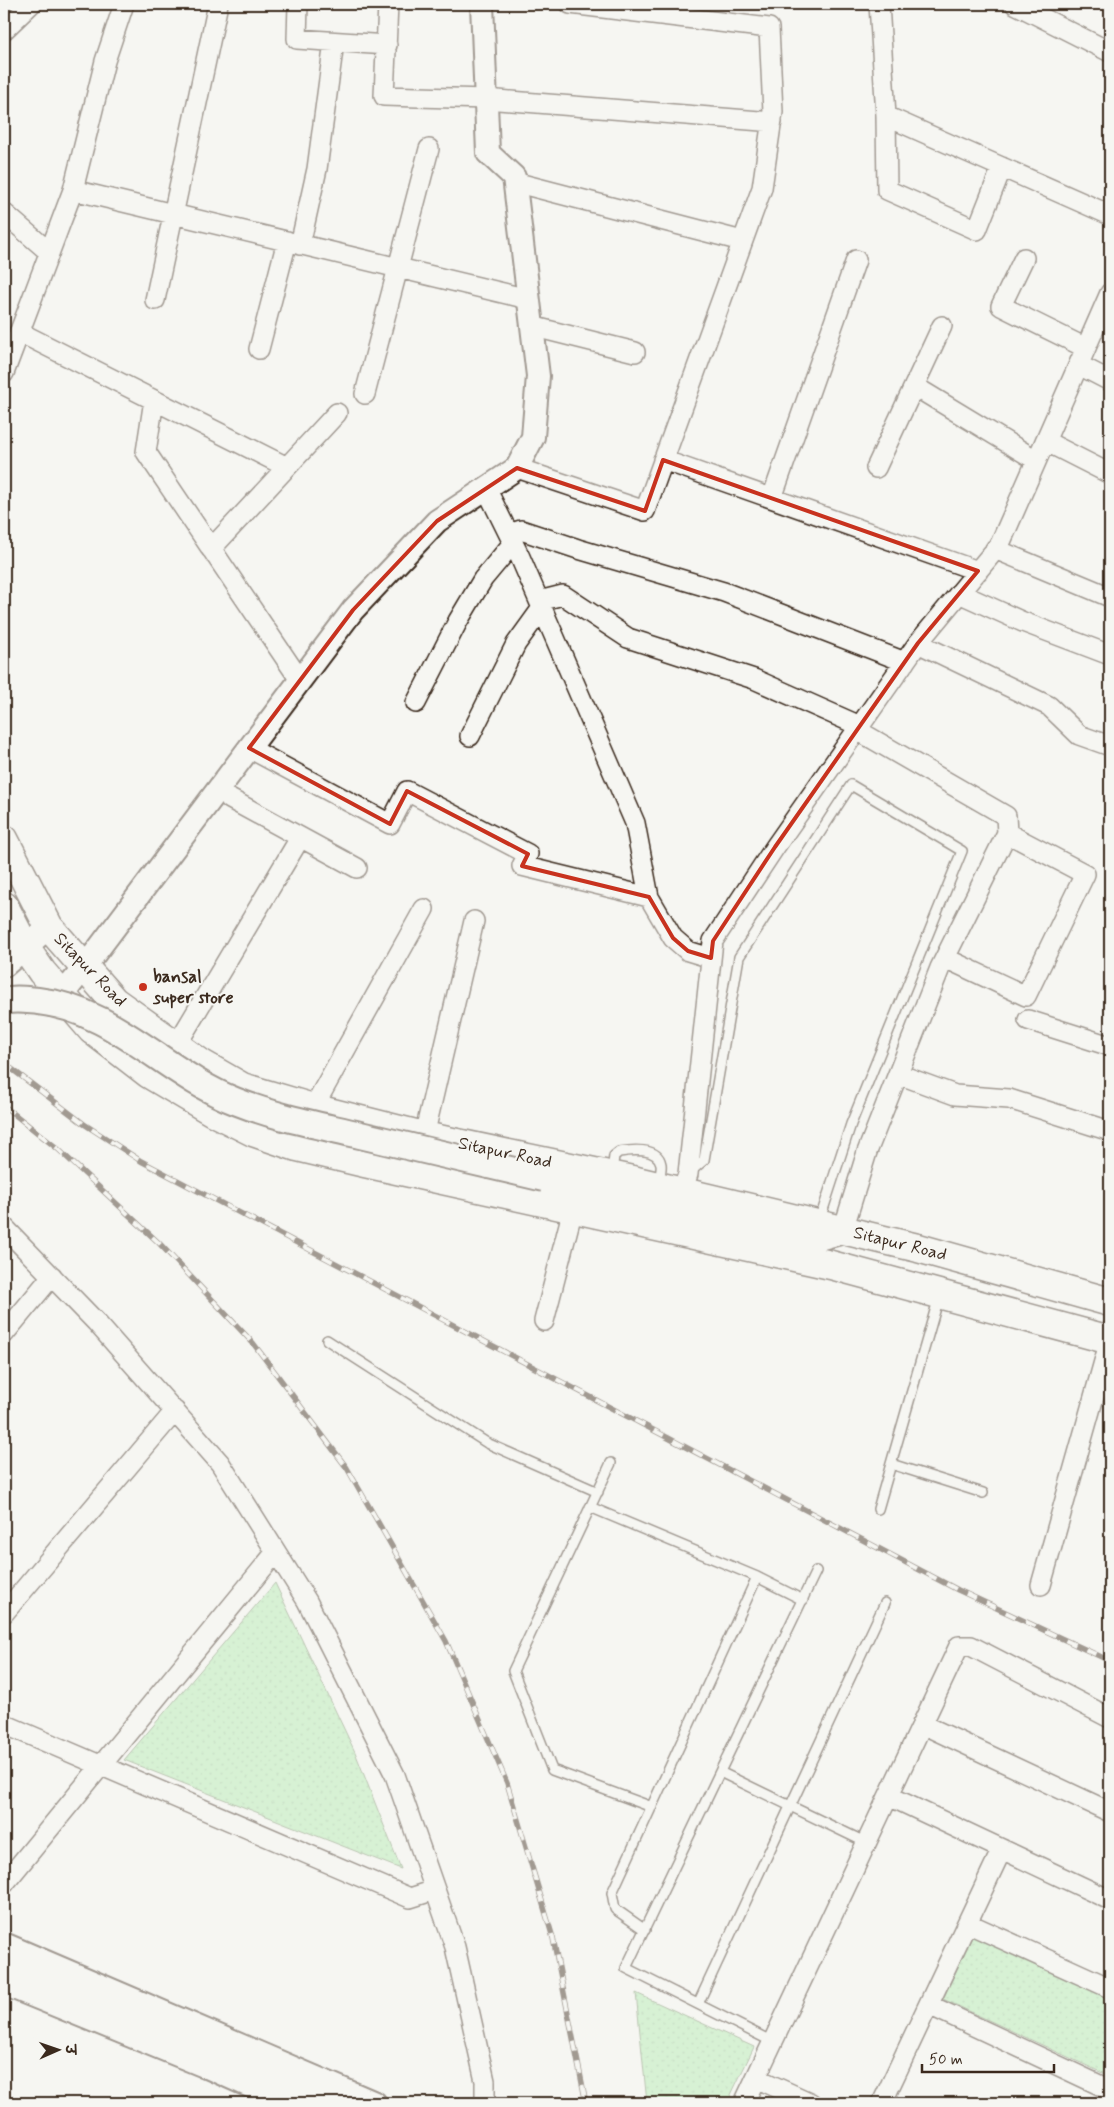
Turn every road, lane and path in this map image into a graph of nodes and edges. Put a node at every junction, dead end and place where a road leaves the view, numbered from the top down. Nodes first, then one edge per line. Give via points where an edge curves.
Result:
1 (31, 4) edge
2 (124, 4) edge
3 (218, 4) edge
4 (298, 4) edge
5 (388, 4) edge
6 (482, 4) edge
7 (570, 4) edge
8 (880, 4) edge
9 (1014, 4) edge
10 (4, 30) edge
11 (334, 42) junction
12 (387, 45) junction
13 (1110, 52) edge
14 (486, 99) junction
15 (886, 116) junction
16 (772, 122) junction
17 (429, 149) dead end
18 (1002, 167) junction
19 (514, 182) junction
20 (72, 190) junction
21 (4, 213) edge
22 (173, 214) junction
23 (1110, 214) edge
24 (742, 241) junction
25 (294, 243) junction
26 (49, 252) junction
27 (1024, 258) dead end
28 (856, 260) dead end
29 (398, 268) junction
30 (1110, 293) edge
31 (528, 299) junction
32 (155, 300) dead end
33 (531, 326) junction
34 (942, 326) dead end
35 (19, 332) junction
36 (259, 349) dead end
37 (635, 352) dead end
38 (1082, 357) junction
39 (4, 373) edge
40 (1110, 381) edge
41 (914, 386) junction
42 (365, 394) dead end
43 (154, 400) junction
44 (337, 413) dead end
45 (1045, 441) junction
46 (663, 460) junction
47 (1036, 460) junction
48 (287, 467) junction
49 (517, 468) junction
50 (876, 468) dead end
51 (1110, 474) edge
52 (486, 488) junction
53 (772, 498) junction
54 (511, 538) junction
55 (211, 549) junction
56 (995, 549) junction
57 (978, 570) junction
58 (959, 593) junction
59 (1110, 597) edge
60 (541, 604) junction
61 (918, 643) junction
62 (1110, 655) edge
63 (905, 662) junction
64 (300, 680) junction
65 (416, 703) dead end
66 (858, 728) junction
67 (470, 736) dead end
68 (1110, 746) edge
69 (249, 748) junction
70 (230, 799) dead end
71 (1007, 833) junction
72 (300, 838) junction
73 (4, 839) edge
74 (357, 868) dead end
75 (649, 897) junction
76 (4, 906) edge
77 (424, 909) dead end
78 (474, 921) dead end
79 (49, 927) junction
80 (24, 947) junction
81 (711, 958) junction
82 (945, 958) junction
83 (4, 966) edge
84 (84, 968) junction
85 (62, 995) junction
86 (4, 1001) edge
87 (1028, 1020) dead end
88 (176, 1046) junction
89 (1110, 1046) edge
90 (898, 1074) junction
91 (313, 1108) junction
92 (1110, 1131) edge
93 (424, 1136) junction
94 (676, 1184) junction
95 (573, 1209) junction
96 (4, 1227) edge
97 (823, 1232) junction
98 (831, 1266) junction
99 (52, 1276) junction
100 (940, 1294) junction
101 (1110, 1302) edge
102 (544, 1322) dead end
103 (4, 1334) edge
104 (327, 1340) dead end
105 (1110, 1340) edge
106 (175, 1411) junction
107 (611, 1463) dead end
108 (891, 1464) junction
109 (598, 1492) junction
110 (983, 1492) dead end
111 (590, 1507) junction
112 (878, 1509) dead end
113 (276, 1552) junction
114 (816, 1571) dead end
115 (757, 1577) junction
116 (1041, 1585) dead end
117 (803, 1600) junction
118 (885, 1603) dead end
119 (4, 1613) edge
120 (1110, 1718) edge
121 (4, 1724) edge
122 (922, 1724) junction
123 (102, 1766) junction
124 (720, 1772) junction
125 (889, 1796) junction
126 (790, 1806) junction
127 (652, 1807) junction
128 (1110, 1812) edge
129 (867, 1842) junction
130 (1002, 1849) junction
131 (4, 1884) edge
132 (435, 1890) junction
133 (1110, 1900) edge
134 (967, 1923) junction
135 (644, 1930) junction
136 (4, 1944) edge
137 (4, 1962) edge
138 (4, 1984) edge
139 (1110, 1988) edge
140 (698, 2004) junction
141 (929, 2005) junction
142 (773, 2042) junction
143 (756, 2078) junction
144 (1110, 2090) edge
145 (288, 2103) edge
146 (336, 2103) edge
147 (375, 2103) edge
148 (485, 2103) edge
149 (744, 2103) edge
150 (811, 2103) edge
151 (882, 2103) edge

1 - 10 street
2 - 20 street via 105,61
3 - 22 street
4 - 11 street via 297,39
5 - 12 street
6 - 14 street
7 - 16 street via 769,28
8 - 15 street
9 - 13 street
11 - 12 street
11 - 25 street via 317,169
12 - 14 street via 384,96
14 - 16 street
14 - 19 street via 488,153 514,177
15 - 18 street
15 - 18 street via 887,190 977,230
16 - 24 street via 762,188
17 - 29 street
18 - 23 street
19 - 24 street
19 - 31 street
20 - 22 street
20 - 26 street
21 - 26 street
22 - 25 street
22 - 32 street
24 - 46 street
25 - 29 street
25 - 36 street
26 - 35 street
27 - 38 street via 1001,306
28 - 53 street
29 - 31 street
29 - 42 street
30 - 38 street
31 - 33 street
33 - 37 street
33 - 49 street via 538,376 533,437
34 - 41 street
35 - 39 street
35 - 43 street
38 - 40 street
38 - 45 street
41 - 47 street
41 - 50 street
43 - 48 street
43 - 55 street via 146,452
44 - 48 street
45 - 47 street
45 - 51 street
46 - 49 street via 644,511
46 - 53 street
47 - 56 street
48 - 55 street
49 - 52 street
52 - 54 street
52 - 64 street via 437,520 353,610
53 - 57 street
54 - 60 street
54 - 63 street via 522,530 724,592
54 - 65 street via 458,621
55 - 64 street
56 - 57 street
56 - 59 street
57 - 58 street
58 - 61 street
58 - 62 street via 1023,622
60 - 66 street via 563,595 628,638 754,679
60 - 67 street via 516,644
60 - 75 street via 635,823
61 - 63 street
61 - 68 street via 1049,706 1079,735
63 - 66 street
64 - 69 street
66 - 71 street via 1006,816
66 - 81 street via 713,941
69 - 75 street via 390,824 407,790 528,854 522,866
69 - 84 street
70 - 72 street
71 - 82 street
71 - 82 street via 1085,874 1026,996
72 - 74 street
72 - 88 street
73 - 79 main road, Sitapur Road
75 - 81 street via 673,938 688,951
76 - 80 main road, Sitapur Road
77 - 91 street
78 - 93 street
79 - 80 street
79 - 84 main road, Sitapur Road
80 - 83 street
80 - 85 main road, Sitapur Road
81 - 94 street
82 - 90 street
84 - 85 street
84 - 88 main road, Sitapur Road via 114,1000
85 - 95 main road, Sitapur Road via 92,1030 149,1074 254,1132 364,1164
86 - 97 main road, bridge via 63,1005 87,1014 196,1082 235,1101 295,1120 544,1178
87 - 89 street
88 - 91 main road, Sitapur Road via 242,1087
90 - 92 street via 955,1095 1009,1099
90 - 97 street via 867,1152
91 - 93 main road, Sitapur Road
93 - 94 main road, Sitapur Road via 612,1176
94 - 97 main road, Sitapur Road
94 - 97 lane via 704,1160 739,957 851,785 962,851 851,1124
95 - 98 main road, Sitapur Road
95 - 102 street
96 - 99 street
97 - 98 main road
97 - 101 main road, Sitapur Road via 918,1248
98 - 100 main road, Sitapur Road
99 - 103 street
99 - 106 street
100 - 105 main road, Sitapur Road
100 - 108 lane
104 - 109 lane via 486,1443
105 - 116 street
106 - 113 street via 220,1463
106 - 119 street
107 - 109 lane
108 - 110 lane
108 - 112 lane
109 - 111 lane
111 - 115 lane
111 - 127 lane via 513,1671 552,1770
113 - 123 street
113 - 132 street via 307,1600 395,1775
114 - 117 lane
115 - 117 lane
115 - 127 lane
117 - 124 lane
118 - 126 lane
120 - 122 street via 971,1646 959,1646
121 - 123 street
122 - 125 street
122 - 128 street
123 - 131 street
123 - 132 street via 410,1898
124 - 126 lane
124 - 135 lane
125 - 129 street
125 - 130 street
126 - 129 lane
126 - 140 lane
127 - 135 lane via 612,1894 615,1909
129 - 142 street
130 - 133 street
130 - 134 street
132 - 148 street via 455,1947 485,2081
134 - 139 street
134 - 141 street
135 - 140 lane via 626,1968
136 - 147 street
137 - 146 main road
138 - 145 street
140 - 142 lane
141 - 144 street
141 - 151 street
142 - 143 street
143 - 149 street
143 - 150 street

